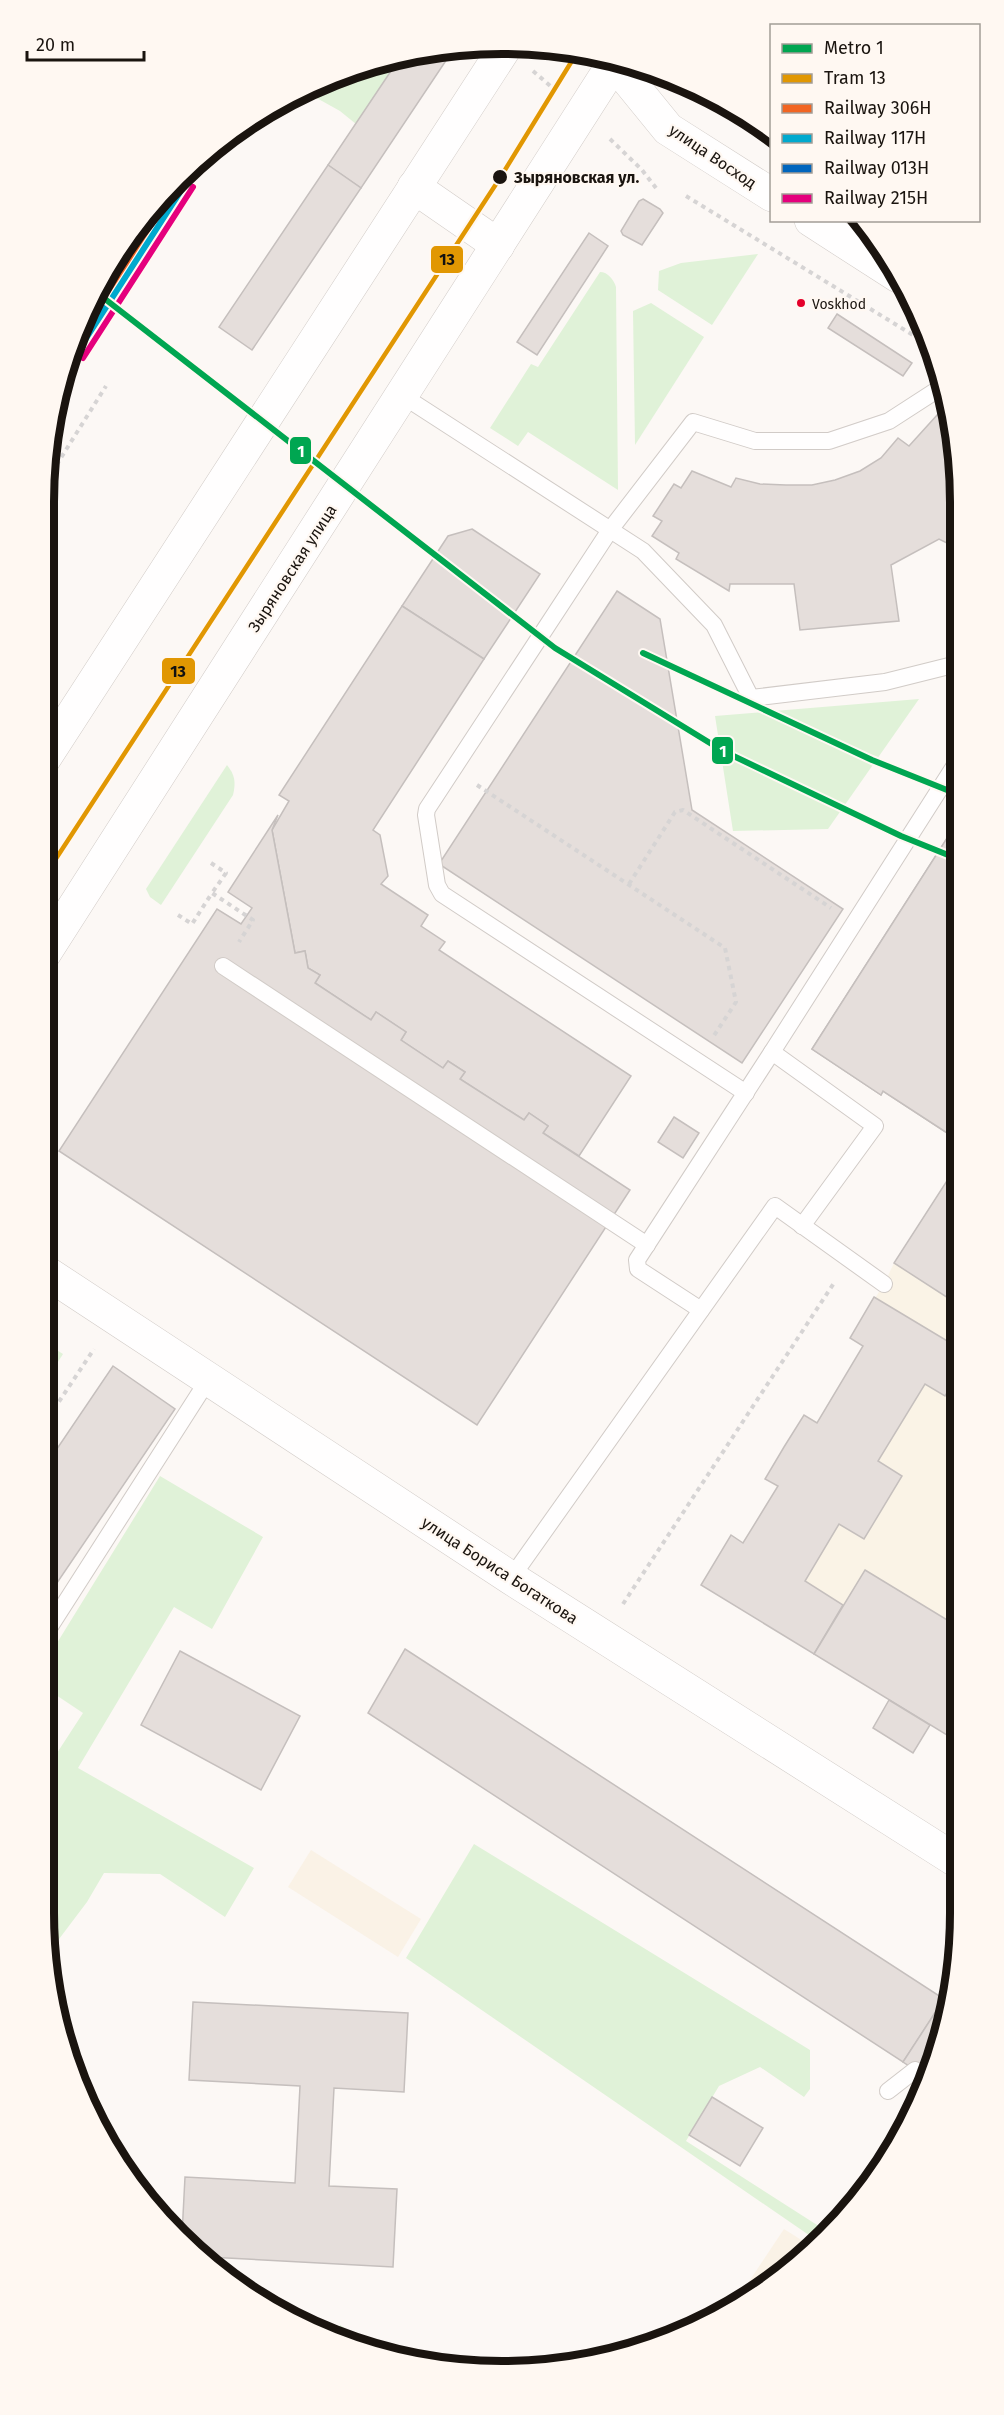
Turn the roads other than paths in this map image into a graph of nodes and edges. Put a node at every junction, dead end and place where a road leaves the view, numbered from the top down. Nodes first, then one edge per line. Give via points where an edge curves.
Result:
1 (501, 54) edge
2 (610, 67) edge
3 (621, 70) edge
4 (414, 187) junction
5 (770, 194) edge
6 (814, 222) edge
7 (498, 245) junction
8 (882, 266) edge
9 (936, 391) edge
10 (403, 396) junction
11 (610, 530) junction
12 (950, 666) edge
13 (54, 744) edge
14 (950, 773) edge
15 (54, 938) edge
16 (223, 966) dead end
17 (772, 1052) junction
18 (746, 1093) junction
19 (802, 1226) junction
20 (647, 1245) junction
21 (54, 1278) edge
22 (884, 1284) dead end
23 (701, 1310) junction
24 (208, 1380) junction
25 (511, 1578) junction
26 (54, 1620) edge
27 (950, 1857) edge
28 (915, 2070) dead end
29 (888, 2091) dead end

1 - 4 main road
2 - 7 main road, Зыряновская улица
3 - 5 main road, улица Восход via 668,129
4 - 7 main road
4 - 13 main road
6 - 8 main road
7 - 10 main road, Зыряновская улица
9 - 11 lane via 890,421 829,441 755,441 693,422
10 - 11 lane
10 - 15 main road, Зыряновская улица
11 - 12 lane via 643,551 714,625 751,698 885,682
11 - 18 lane via 428,809 425,820 437,885 442,894
14 - 17 lane
16 - 20 lane
17 - 18 lane
17 - 19 lane via 875,1126
18 - 20 lane
19 - 22 lane
19 - 23 lane via 775,1206
20 - 23 lane via 637,1260 638,1269
21 - 24 main road, улица Бориса Богаткова
23 - 25 lane
24 - 25 main road, улица Бориса Богаткова
24 - 26 lane
25 - 27 main road, улица Бориса Богаткова
28 - 29 lane

